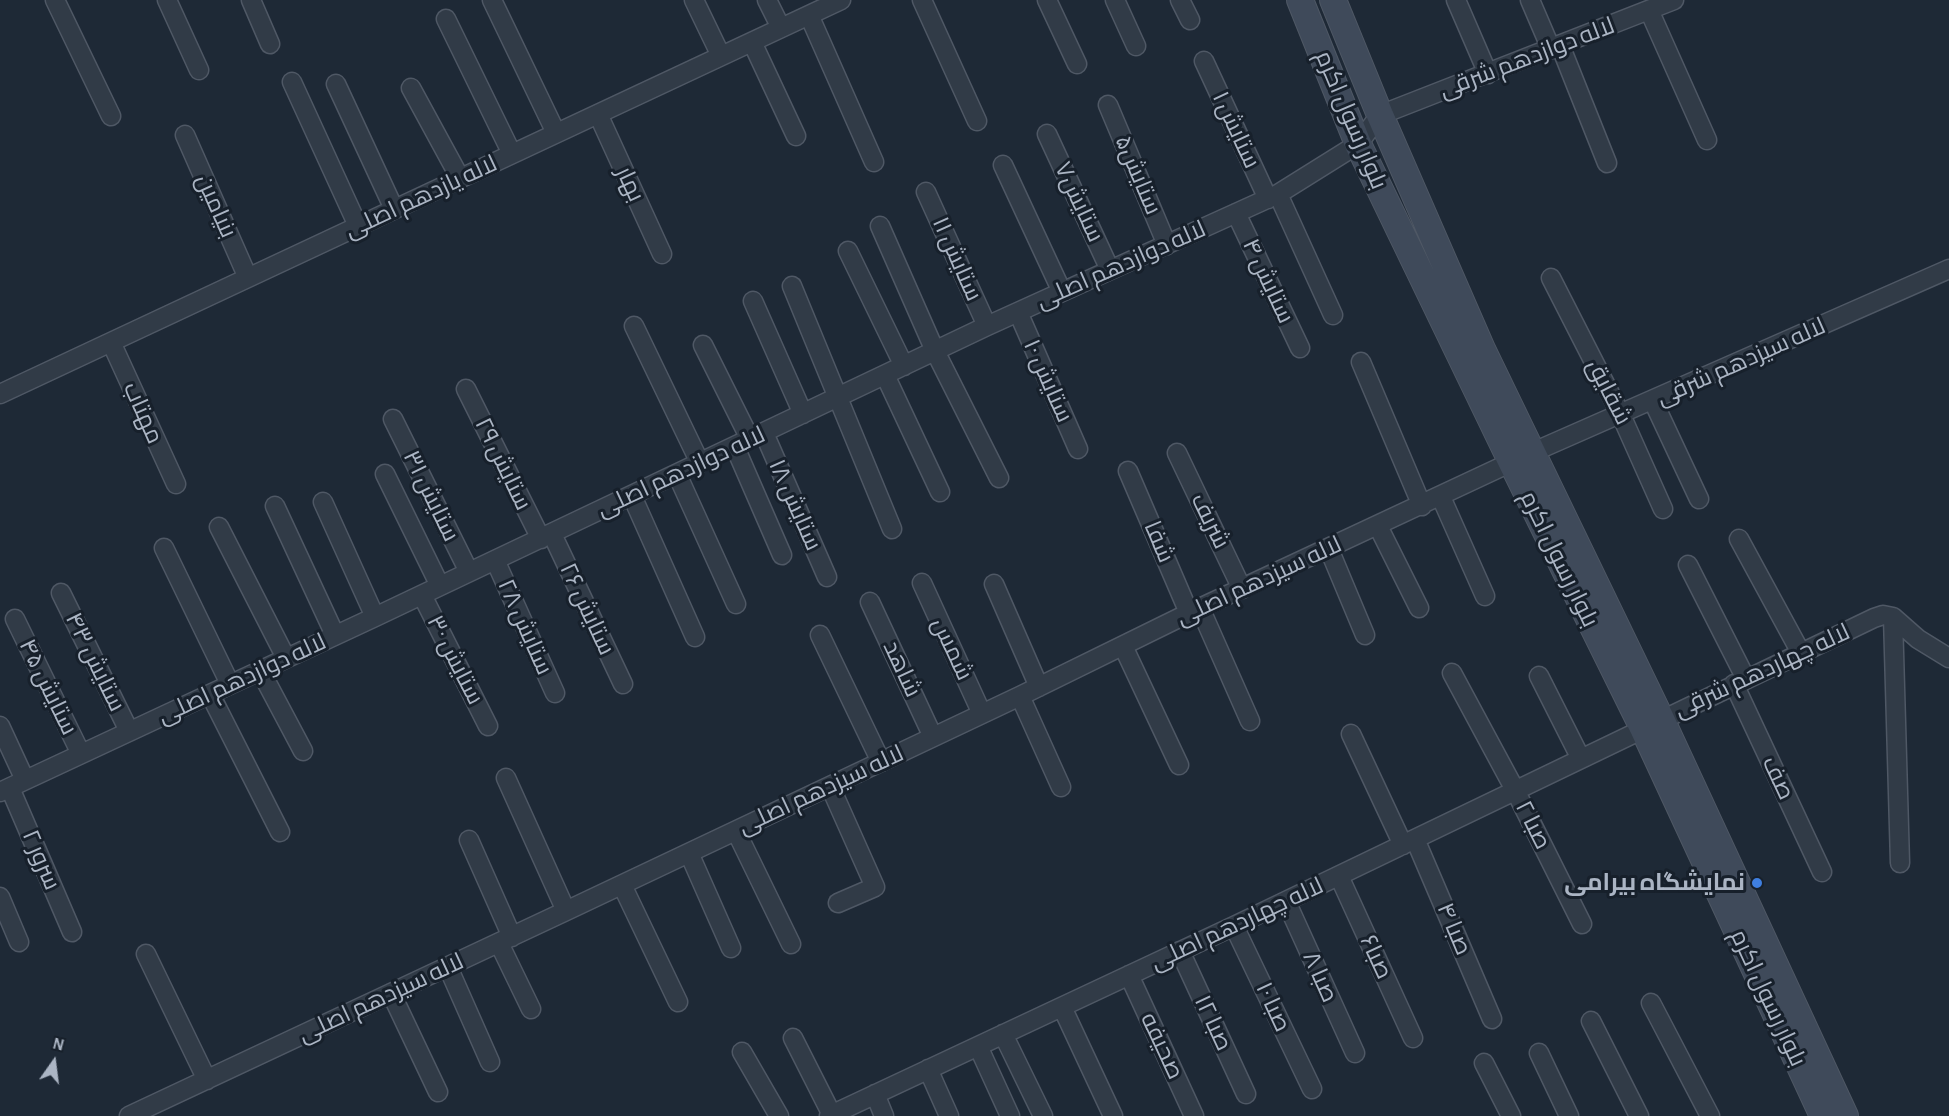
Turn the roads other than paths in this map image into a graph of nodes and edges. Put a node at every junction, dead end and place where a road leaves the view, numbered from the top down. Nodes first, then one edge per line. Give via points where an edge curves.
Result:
1 (56, 0) edge
2 (167, 0) edge
3 (251, 0) edge
4 (492, 0) edge
5 (694, 0) edge
6 (767, 0) edge
7 (841, 0) edge
8 (922, 0) edge
9 (1047, 0) edge
10 (1115, 0) edge
11 (1180, 0) edge
12 (1300, 0) edge
13 (1333, 0) edge
14 (1456, 0) edge
15 (1530, 0) edge
16 (1674, 0) edge
17 (1649, 10) junction
18 (809, 15) junction
19 (446, 19) dead end
20 (1190, 20) dead end
21 (782, 28) junction
22 (752, 42) junction
23 (270, 44) dead end
24 (1136, 46) dead end
25 (1556, 47) junction
26 (721, 56) junction
27 (1204, 61) dead end
28 (1077, 64) dead end
29 (199, 70) dead end
30 (1488, 74) junction
31 (292, 82) dead end
32 (336, 84) dead end
33 (411, 88) dead end
34 (1108, 105) dead end
35 (598, 114) junction
36 (1380, 115) junction
37 (111, 116) dead end
38 (978, 121) dead end
39 (556, 133) junction
40 (1047, 134) dead end
41 (184, 135) dead end
42 (796, 136) dead end
43 (1707, 140) dead end
44 (1358, 144) junction
45 (512, 154) junction
46 (874, 162) dead end
47 (1607, 163) dead end
48 (1003, 165) dead end
49 (460, 178) junction
50 (926, 192) dead end
51 (1273, 196) junction
52 (394, 209) junction
53 (1236, 213) junction
54 (358, 226) junction
55 (880, 226) dead end
56 (1167, 244) junction
57 (848, 251) dead end
58 (662, 254) dead end
59 (1110, 270) junction
60 (1948, 273) edge
61 (248, 278) junction
62 (1551, 278) dead end
63 (792, 286) dead end
64 (1062, 292) junction
65 (753, 301) dead end
66 (1018, 312) junction
67 (1333, 315) dead end
68 (634, 326) dead end
69 (987, 326) junction
70 (111, 342) junction
71 (703, 345) dead end
72 (1300, 348) dead end
73 (935, 351) junction
74 (1361, 362) dead end
75 (904, 366) junction
76 (885, 375) junction
77 (466, 389) dead end
78 (0, 394) edge
79 (838, 398) junction
80 (1653, 401) junction
81 (803, 414) junction
82 (1621, 415) junction
83 (393, 419) dead end
84 (750, 440) junction
85 (1078, 449) dead end
86 (1177, 453) dead end
87 (1522, 458) junction
88 (700, 464) junction
89 (1128, 471) dead end
90 (385, 474) dead end
91 (678, 474) junction
92 (999, 478) dead end
93 (176, 484) dead end
94 (940, 492) dead end
95 (632, 496) junction
96 (1441, 497) junction
97 (1699, 499) dead end
98 (323, 502) dead end
99 (275, 506) dead end
100 (1422, 506) junction
101 (1663, 509) dead end
102 (1378, 526) junction
103 (219, 527) dead end
104 (892, 529) dead end
105 (546, 536) junction
106 (1739, 539) dead end
107 (164, 549) dead end
108 (1329, 549) junction
109 (782, 555) dead end
110 (495, 560) junction
111 (1688, 565) dead end
112 (469, 572) junction
113 (827, 577) dead end
114 (922, 583) dead end
115 (994, 584) dead end
116 (440, 586) junction
117 (1242, 588) junction
118 (61, 593) dead end
119 (422, 595) junction
120 (1485, 596) dead end
121 (870, 602) dead end
122 (736, 604) dead end
123 (1419, 608) dead end
124 (1195, 610) junction
125 (375, 617) junction
126 (1893, 617) junction
127 (15, 620) dead end
128 (335, 635) junction
129 (820, 635) dead end
130 (1365, 635) dead end
131 (695, 637) dead end
132 (1123, 646) junction
133 (1801, 653) junction
134 (286, 658) junction
135 (1949, 658) edge
136 (260, 670) junction
137 (1452, 673) dead end
138 (1539, 676) dead end
139 (1740, 682) junction
140 (230, 684) junction
141 (623, 684) dead end
142 (1039, 687) junction
143 (555, 693) dead end
144 (210, 694) junction
145 (1020, 696) junction
146 (982, 714) junction
147 (1250, 721) dead end
148 (1652, 724) junction
149 (0, 726) edge
150 (488, 726) dead end
151 (129, 731) junction
152 (1351, 734) dead end
153 (933, 737) junction
154 (303, 751) dead end
155 (81, 754) junction
156 (1581, 759) junction
157 (881, 762) junction
158 (1179, 765) dead end
159 (506, 778) dead end
160 (830, 786) junction
161 (12, 787) edge
162 (1061, 787) dead end
163 (1515, 790) junction
164 (736, 831) junction
165 (280, 832) dead end
166 (470, 840) dead end
167 (1409, 842) junction
168 (689, 853) junction
169 (1900, 862) dead end
170 (1822, 872) dead end
171 (1339, 876) junction
172 (622, 885) junction
173 (0, 897) edge
174 (1286, 901) junction
175 (838, 903) dead end
176 (566, 912) junction
177 (1582, 924) dead end
178 (1234, 926) junction
179 (72, 932) dead end
180 (505, 940) junction
181 (19, 942) dead end
182 (791, 944) dead end
183 (731, 948) dead end
184 (1180, 951) junction
185 (146, 954) dead end
186 (448, 967) junction
187 (1129, 975) junction
188 (391, 993) junction
189 (678, 1002) dead end
190 (1651, 1003) dead end
191 (1062, 1007) junction
192 (531, 1009) dead end
193 (1492, 1019) dead end
194 (1591, 1021) dead end
195 (1003, 1034) junction
196 (794, 1038) dead end
197 (1413, 1038) dead end
198 (978, 1046) junction
199 (742, 1052) dead end
200 (1354, 1053) dead end
201 (1539, 1053) dead end
202 (490, 1062) dead end
203 (1484, 1063) dead end
204 (928, 1069) junction
205 (207, 1080) junction
206 (1312, 1089) dead end
207 (438, 1092) dead end
208 (1246, 1094) dead end
209 (874, 1095) junction
210 (1826, 1111) edge
211 (830, 1115) edge
212 (129, 1116) edge
213 (779, 1116) edge
214 (884, 1116) edge
215 (949, 1116) edge
216 (1010, 1116) edge
217 (1043, 1116) edge
218 (1113, 1116) edge
219 (1194, 1116) edge
220 (1511, 1116) edge
221 (1569, 1116) edge
222 (1639, 1116) edge
223 (1710, 1116) edge

1 - 37 street
2 - 29 street
3 - 23 street
4 - 39 street
5 - 26 street
6 - 21 street
7 - 18 street, لاله یازدهم اصلی
8 - 38 street
9 - 28 street
10 - 24 street
11 - 20 street
12 - 44 main road, بلوار رسول اکرم
13 - 36 main road, بلوار رسول اکرم
14 - 30 street
15 - 25 street
16 - 17 street, لاله دوازدهم شرقی
17 - 25 street, لاله دوازدهم شرقی
17 - 43 street
18 - 21 street, لاله یازدهم اصلی
18 - 46 street
19 - 45 street
21 - 22 street, لاله یازدهم اصلی
22 - 26 street, لاله یازدهم اصلی
22 - 42 street
25 - 30 street, لاله دوازدهم شرقی
25 - 47 street
26 - 35 street, لاله یازدهم اصلی
27 - 51 street, ستایش ۱
30 - 36 street, لاله دوازدهم شرقی
31 - 54 street
32 - 52 street
33 - 49 street
34 - 56 street, ستایش۵
35 - 39 street, لاله یازدهم اصلی
35 - 58 street, بهار
36 - 44 street
36 - 87 main road, بلوار رسول اکرم via 1482,349
39 - 45 street, لاله یازدهم اصلی
40 - 59 street, ستایش۷
41 - 61 street, بنیامین
44 - 51 street, لاله دوازدهم اصلی
44 - 87 main road, بلوار رسول اکرم
45 - 49 street, لاله یازدهم اصلی
48 - 64 street
49 - 52 street, لاله یازدهم اصلی
50 - 69 street, ستایش ۱۱
51 - 53 street, لاله دوازدهم اصلی
51 - 67 street, ستایش ۱
52 - 54 street, لاله یازدهم اصلی
53 - 56 street, لاله دوازدهم اصلی
53 - 72 street, ستایش ۴
54 - 61 street, لاله یازدهم اصلی
55 - 73 street
56 - 59 street, لاله دوازدهم اصلی
57 - 75 street
59 - 64 street, لاله دوازدهم اصلی
60 - 80 street, لاله سیزدهم شرقی
61 - 70 street, لاله یازدهم اصلی
62 - 82 street, شقایق
63 - 79 street
64 - 66 street, لاله دوازدهم اصلی
65 - 81 street
66 - 69 street, لاله دوازدهم اصلی
66 - 85 street, ستایش ۱۰
68 - 88 street
69 - 73 street, لاله دوازدهم اصلی
70 - 78 street, لاله یازدهم اصلی
70 - 93 street, مهتاب
71 - 84 street
73 - 75 street, لاله دوازدهم اصلی
73 - 92 street
74 - 100 street
75 - 76 street, لاله دوازدهم اصلی
76 - 79 street, لاله دوازدهم اصلی
76 - 94 street
77 - 105 street, ستایش ۲۹
79 - 81 street, لاله دوازدهم اصلی
79 - 104 street
80 - 82 street, لاله سیزدهم شرقی
80 - 97 street
81 - 84 street, لاله دوازدهم اصلی
82 - 87 street, لاله سیزدهم شرقی
82 - 101 street, شقایق
83 - 112 street, ستایش ۳۱
84 - 88 street, لاله دوازدهم اصلی
84 - 109 street
84 - 113 street, ستایش ۱۸
86 - 117 street, شریف
87 - 96 street, لاله سیزدهم اصلی
87 - 148 main road, بلوار رسول اکرم
88 - 91 street, لاله دوازدهم اصلی
89 - 124 street, شفا
90 - 116 street
91 - 95 street, لاله دوازدهم اصلی
91 - 122 street
95 - 105 street, لاله دوازدهم اصلی
95 - 131 street
96 - 100 street, لاله سیزدهم اصلی
96 - 120 street
98 - 125 street
99 - 128 street
100 - 102 street, لاله سیزدهم اصلی
102 - 108 street, لاله سیزدهم اصلی
102 - 123 street
103 - 134 street
105 - 110 street, لاله دوازدهم اصلی
105 - 141 street, ستایش ۲۶
106 - 133 street
107 - 140 street
108 - 117 street, لاله سیزدهم اصلی
108 - 130 street
110 - 112 street, لاله دوازدهم اصلی
110 - 143 street, ستایش ۲۸
111 - 139 street, صف
112 - 116 street, لاله دوازدهم اصلی
114 - 146 street, شمس
115 - 142 street
116 - 119 street, لاله دوازدهم اصلی
117 - 124 street, لاله سیزدهم اصلی
118 - 151 street, ستایش ۴۳
119 - 125 street, لاله دوازدهم اصلی
119 - 150 street, ستایش ۳۰
121 - 153 street, شاهد
124 - 132 street, لاله سیزدهم اصلی
124 - 147 street, شفا
125 - 128 street, لاله دوازدهم اصلی
126 - 133 street, لاله چهاردهم شرقی via 1882,615
126 - 135 street
126 - 169 street
127 - 155 street, ستایش ۴۵
128 - 134 street, لاله دوازدهم اصلی
129 - 157 street
132 - 142 street, لاله سیزدهم اصلی
132 - 158 street
133 - 139 street, لاله چهاردهم شرقی
134 - 136 street, لاله دوازدهم اصلی
136 - 140 street, لاله دوازدهم اصلی
136 - 154 street
137 - 163 street, صبا ۲
138 - 156 street
139 - 148 street, لاله چهاردهم شرقی
139 - 170 street, صف
140 - 144 street, لاله دوازدهم اصلی
142 - 145 street, لاله سیزدهم اصلی
144 - 151 street, لاله دوازدهم اصلی
144 - 165 street
145 - 146 street, لاله سیزدهم اصلی
145 - 162 street
146 - 153 street, لاله سیزدهم اصلی
148 - 156 street, لاله چهاردهم اصلی
148 - 210 main road, بلوار رسول اکرم
149 - 161 street, سرور ۲
151 - 155 street, لاله دوازدهم اصلی
152 - 167 street, صبا ۴
153 - 157 street, لاله سیزدهم اصلی
155 - 161 street, لاله دوازدهم اصلی
156 - 163 street, لاله چهاردهم اصلی
157 - 160 street, لاله سیزدهم اصلی
159 - 176 street
160 - 164 street, لاله سیزدهم اصلی
160 - 175 street via 875,886
161 - 179 street, سرور ۲
163 - 167 street, لاله چهاردهم اصلی
163 - 177 street, صبا ۲
164 - 168 street, لاله سیزدهم اصلی
164 - 182 street
166 - 180 street
167 - 171 street, لاله چهاردهم اصلی
167 - 193 street, صبا ۴
168 - 172 street, لاله سیزدهم اصلی
168 - 183 street
171 - 174 street, لاله چهاردهم اصلی
171 - 197 street, صبا۶
172 - 176 street, لاله سیزدهم اصلی
172 - 189 street
173 - 181 street
174 - 178 street, لاله چهاردهم اصلی
174 - 200 street, صبا ۸
176 - 180 street, لاله سیزدهم اصلی
178 - 184 street, لاله چهاردهم اصلی
178 - 206 street, صبا ۱۰
180 - 186 street, لاله سیزدهم اصلی
180 - 192 street
184 - 187 street, لاله چهاردهم اصلی
184 - 208 street, صبا ۱۲
185 - 205 street
186 - 188 street, لاله سیزدهم اصلی
186 - 202 street
187 - 191 street, لاله چهاردهم اصلی
187 - 219 street, صحیفه
188 - 205 street, لاله سیزدهم اصلی
188 - 207 street
190 - 223 street
191 - 195 street, لاله چهاردهم اصلی
191 - 218 street
194 - 222 street
195 - 198 street, لاله چهاردهم اصلی
195 - 217 street
196 - 211 street
198 - 204 street, لاله چهاردهم اصلی
198 - 216 street
199 - 213 street
201 - 221 street
203 - 220 street
204 - 209 street, لاله چهاردهم اصلی
204 - 215 street
205 - 212 street, لاله سیزدهم اصلی
209 - 211 street, لاله چهاردهم اصلی
209 - 214 street

